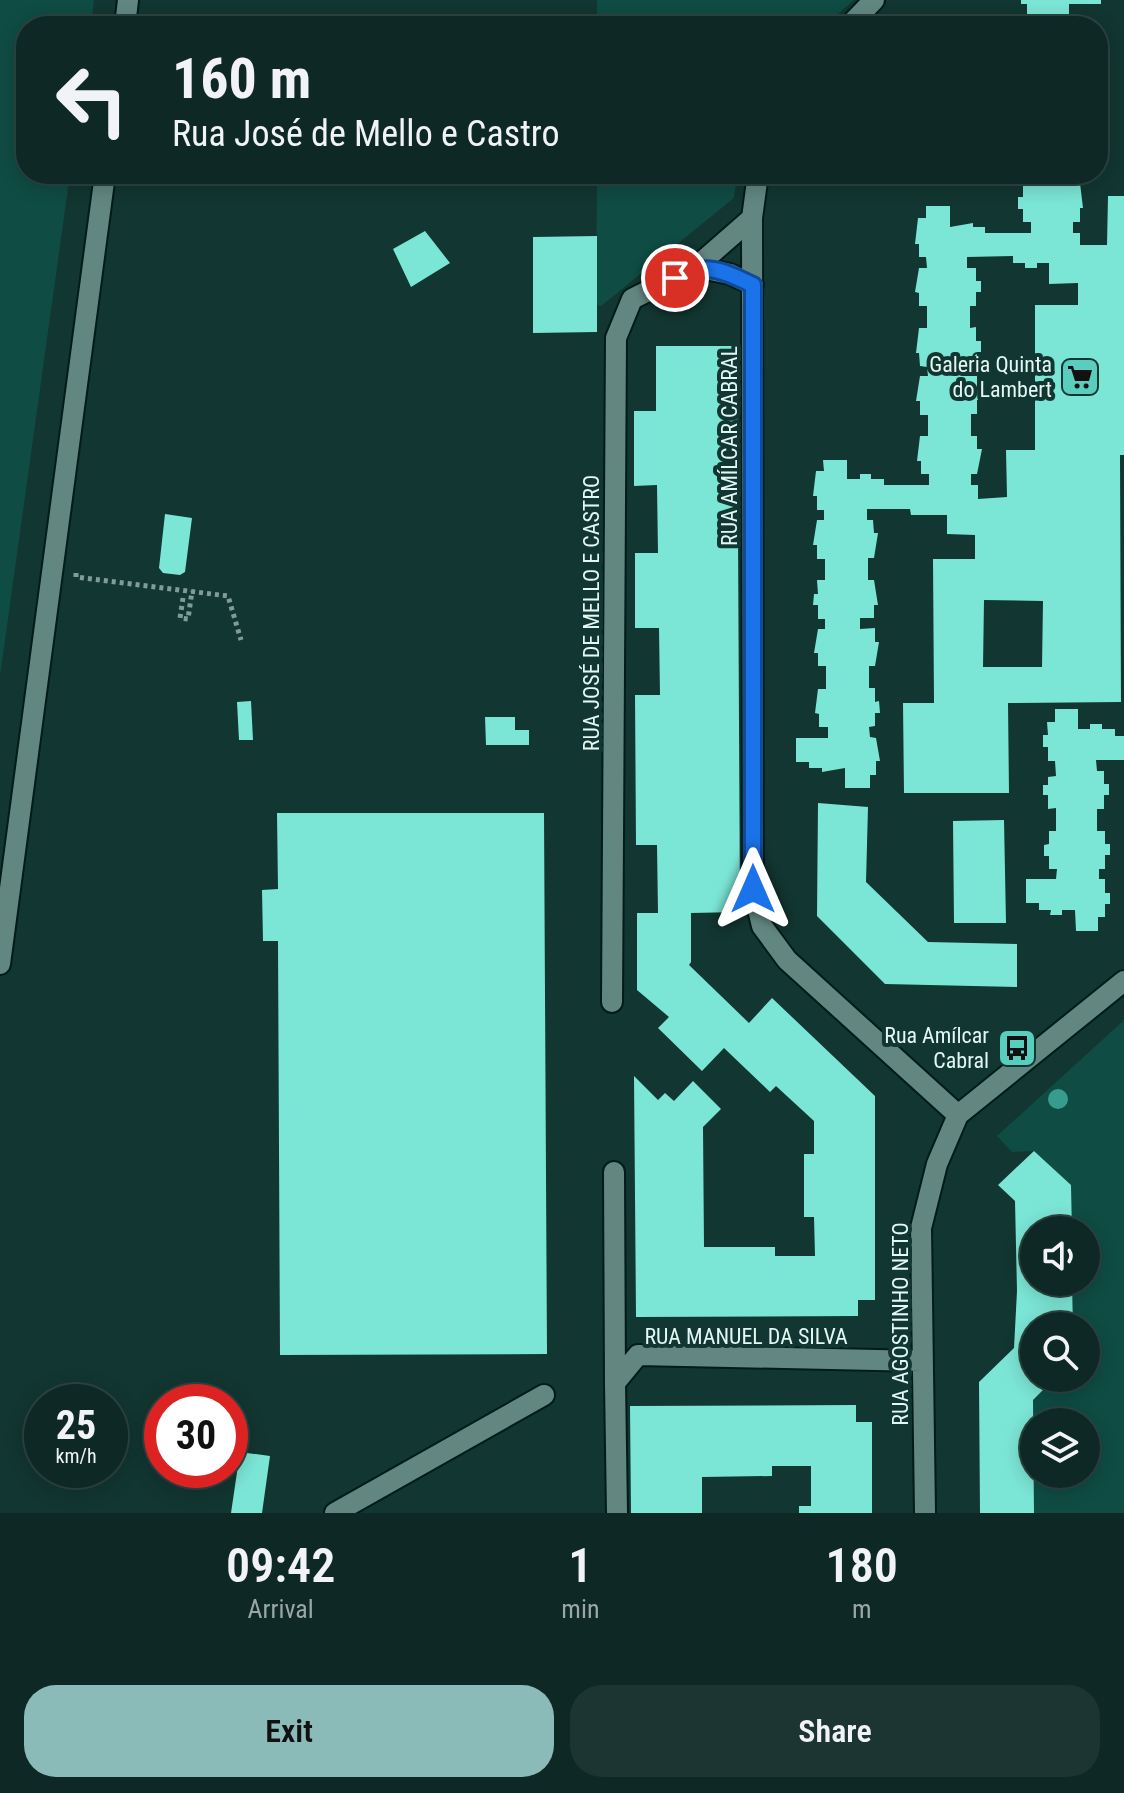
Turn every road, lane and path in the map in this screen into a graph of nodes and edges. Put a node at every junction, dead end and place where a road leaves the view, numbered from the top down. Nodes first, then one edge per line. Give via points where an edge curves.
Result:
1 (874, 0) edge
2 (859, 16) edge
3 (104, 184) edge
4 (757, 184) edge
5 (752, 218) junction
6 (696, 267) junction
7 (753, 285) junction
8 (76, 577) dead end
9 (192, 591) junction
10 (183, 598) dead end
11 (241, 640) dead end
12 (0, 964) edge
13 (1124, 981) edge
14 (612, 1002) dead end
15 (958, 1115) junction
16 (614, 1172) dead end
17 (922, 1361) junction
18 (615, 1383) junction
19 (544, 1395) dead end
20 (335, 1513) edge
21 (617, 1513) edge
22 (925, 1513) edge

1 - 2 street
3 - 12 street
4 - 5 street, RUA AMÍLCAR CABRAL
5 - 6 street, RUA JOSÉ DE MELLO E CASTRO
5 - 7 street, RUA AMÍLCAR CABRAL
6 - 7 street
6 - 14 street, RUA JOSÉ DE MELLO E CASTRO via 632,299 616,338
7 - 15 street, RUA AMÍLCAR CABRAL via 753,889 762,926 787,960
8 - 9 path
9 - 10 path via 188,619 180,618
9 - 11 path via 228,596
13 - 15 street, RUA AGOSTINHO NETO
15 - 17 street, RUA AGOSTINHO NETO via 932,1178 921,1228
16 - 18 street
17 - 18 street, RUA MANUEL DA SILVA via 638,1355
17 - 22 street, RUA AGOSTINHO NETO
18 - 21 street
19 - 20 street

